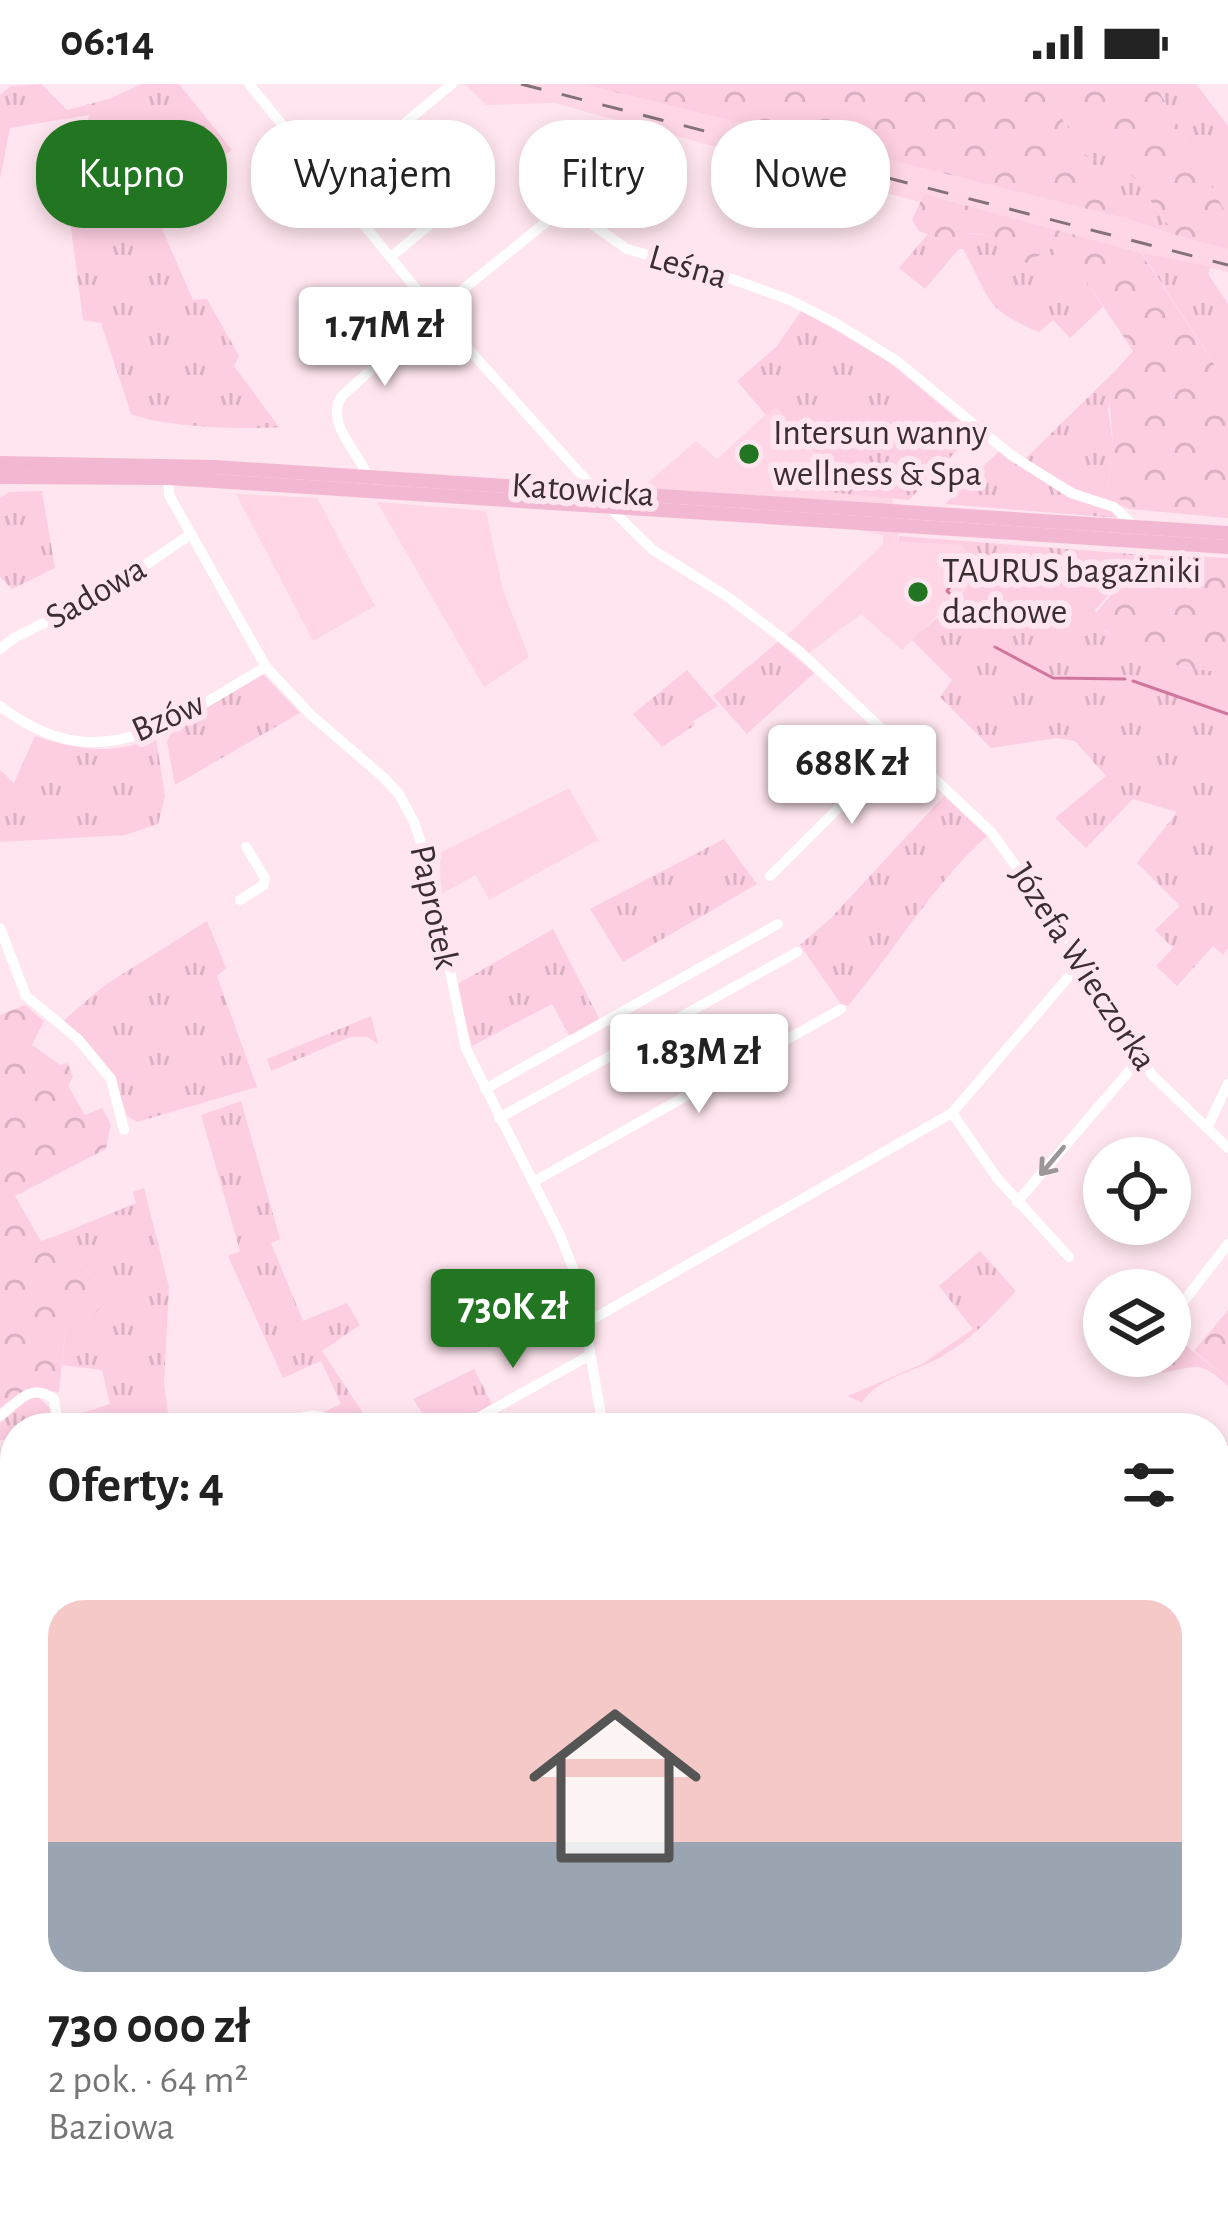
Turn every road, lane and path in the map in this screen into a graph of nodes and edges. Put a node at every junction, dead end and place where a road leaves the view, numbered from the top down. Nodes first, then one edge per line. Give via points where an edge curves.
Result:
1 (249, 84) edge
2 (452, 84) edge
3 (279, 120) edge
4 (408, 120) edge
5 (369, 228) edge
6 (426, 228) edge
7 (392, 256) junction
8 (435, 312) junction
9 (568, 458) junction
10 (0, 463) edge
11 (368, 476) junction
12 (0, 477) edge
13 (167, 478) junction
14 (554, 489) junction
15 (596, 491) junction
16 (610, 508) junction
17 (659, 510) junction
18 (1135, 527) junction
19 (1228, 533) edge
20 (191, 535) junction
21 (637, 536) junction
22 (1228, 547) edge
23 (0, 650) edge
24 (266, 668) junction
25 (0, 706) edge
26 (902, 745) junction
27 (246, 848) dead end
28 (770, 875) dead end
29 (240, 901) dead end
30 (778, 924) dead end
31 (0, 928) edge
32 (797, 952) dead end
33 (1083, 960) junction
34 (841, 1009) dead end
35 (1142, 1055) junction
36 (1228, 1084) edge
37 (485, 1089) junction
38 (952, 1113) junction
39 (499, 1118) junction
40 (1207, 1128) junction
41 (124, 1130) dead end
42 (1228, 1148) edge
43 (533, 1182) junction
44 (1018, 1202) junction
45 (1228, 1244) edge
46 (1069, 1257) dead end
47 (1191, 1292) edge
48 (586, 1323) junction
49 (590, 1354) junction
50 (4, 1413) edge
51 (56, 1413) edge
52 (486, 1413) edge
53 (603, 1413) edge

1 - 3 street
2 - 4 street
5 - 7 street
6 - 7 street
7 - 8 street
8 - 9 street
8 - 11 street, Leśna via 336,405 336,420
8 - 18 street, Leśna via 566,206 627,249 732,278 837,324 897,361 1011,455 1071,493 1114,507
9 - 14 street via 570,478
9 - 15 street
10 - 11 main road, Katowicka
11 - 14 main road, Katowicka
12 - 13 main road, Katowicka
13 - 16 main road, Katowicka
13 - 20 street, Paprotek
14 - 15 main road, Katowicka
15 - 18 main road, Katowicka
16 - 17 main road, Katowicka
16 - 21 street, Józefa Wieczorka
17 - 21 street via 637,519
17 - 22 main road, Katowicka
18 - 19 main road, Katowicka
20 - 23 street, Sadowa
20 - 24 street, Paprotek
21 - 26 street, Józefa Wieczorka via 798,650
24 - 25 street, Bzów via 152,732 120,740 66,740
24 - 37 street, Paprotek via 399,794 414,822 466,1049
26 - 28 street
26 - 33 street, Józefa Wieczorka via 1014,859
27 - 29 street via 266,878
30 - 37 street
31 - 41 street via 26,996 111,1079
32 - 39 street
33 - 35 street, Józefa Wieczorka
33 - 38 street
34 - 43 street
35 - 40 street, Józefa Wieczorka
35 -> 44 street
36 - 40 street
37 - 39 street, Paprotek
38 - 44 street
38 - 48 street
39 - 43 street, Paprotek
40 - 42 street, Józefa Wieczorka
43 - 48 street, Paprotek via 571,1259
44 - 46 street
45 - 47 street
48 - 49 street, Paprotek
49 - 52 street
49 - 53 street, Paprotek
50 - 51 street via 27,1393 42,1392 54,1399

